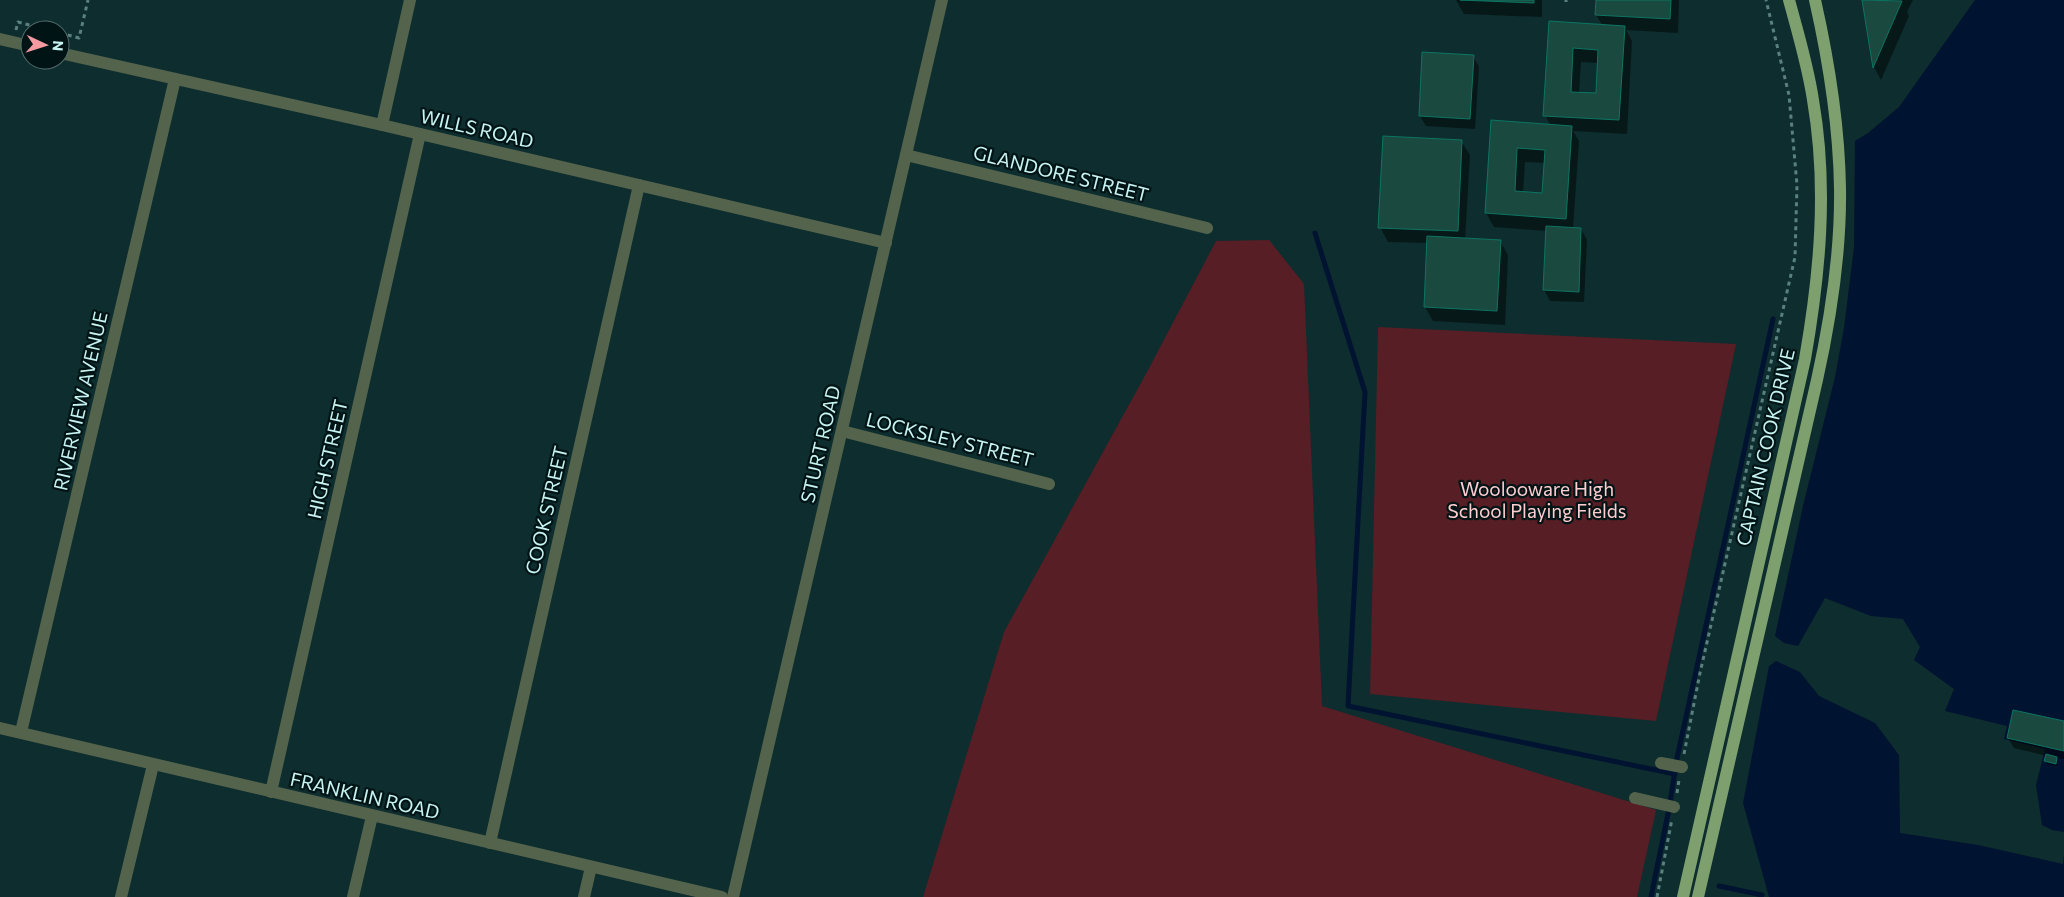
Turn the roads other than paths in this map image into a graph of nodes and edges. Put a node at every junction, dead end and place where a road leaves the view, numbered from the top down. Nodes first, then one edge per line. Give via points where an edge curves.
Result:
1 (410, 0) edge
2 (942, 0) edge
3 (1789, 0) edge
4 (1815, 0) edge
5 (0, 40) edge
6 (20, 44) edge
7 (70, 55) edge
8 (175, 79) junction
9 (382, 125) junction
10 (420, 134) junction
11 (906, 155) junction
12 (639, 185) junction
13 (1206, 228) dead end
14 (886, 243) junction
15 (842, 431) junction
16 (1049, 484) dead end
17 (0, 728) edge
18 (21, 732) junction
19 (153, 764) junction
20 (270, 792) junction
21 (1634, 798) dead end
22 (1674, 807) road end
23 (372, 816) junction
24 (490, 843) junction
25 (591, 866) junction
26 (121, 897) edge
27 (353, 897) edge
28 (584, 897) edge
29 (722, 897) edge
30 (733, 897) edge
31 (1683, 897) edge
32 (1698, 897) edge

1 - 9 street
2 - 11 street, STURT ROAD
3 - 31 main road, CAPTAIN COOK DRIVE via 1808,70 1818,140 1821,232 1817,282 1805,359
4 - 32 main road, CAPTAIN COOK DRIVE via 1830,71 1839,158 1839,219 1833,291 1817,380
5 - 6 street
7 - 8 street, WILLS ROAD
8 - 9 street, WILLS ROAD
8 - 18 street, RIVERVIEW AVENUE
9 - 10 street, WILLS ROAD
10 - 12 street, WILLS ROAD
10 - 20 street, HIGH STREET
11 - 13 street, GLANDORE STREET
11 - 14 street, STURT ROAD
12 - 14 street, WILLS ROAD
12 - 24 street, COOK STREET
14 - 15 street, STURT ROAD
15 - 16 street, LOCKSLEY STREET
15 - 30 street, STURT ROAD
17 - 18 street, FRANKLIN ROAD
18 - 19 street, FRANKLIN ROAD
19 - 20 street, FRANKLIN ROAD
19 - 26 street
20 - 23 street, FRANKLIN ROAD
21 - 22 street
23 - 24 street, FRANKLIN ROAD
23 - 27 street
24 - 25 street, FRANKLIN ROAD
25 - 28 street
25 - 29 street, FRANKLIN ROAD

